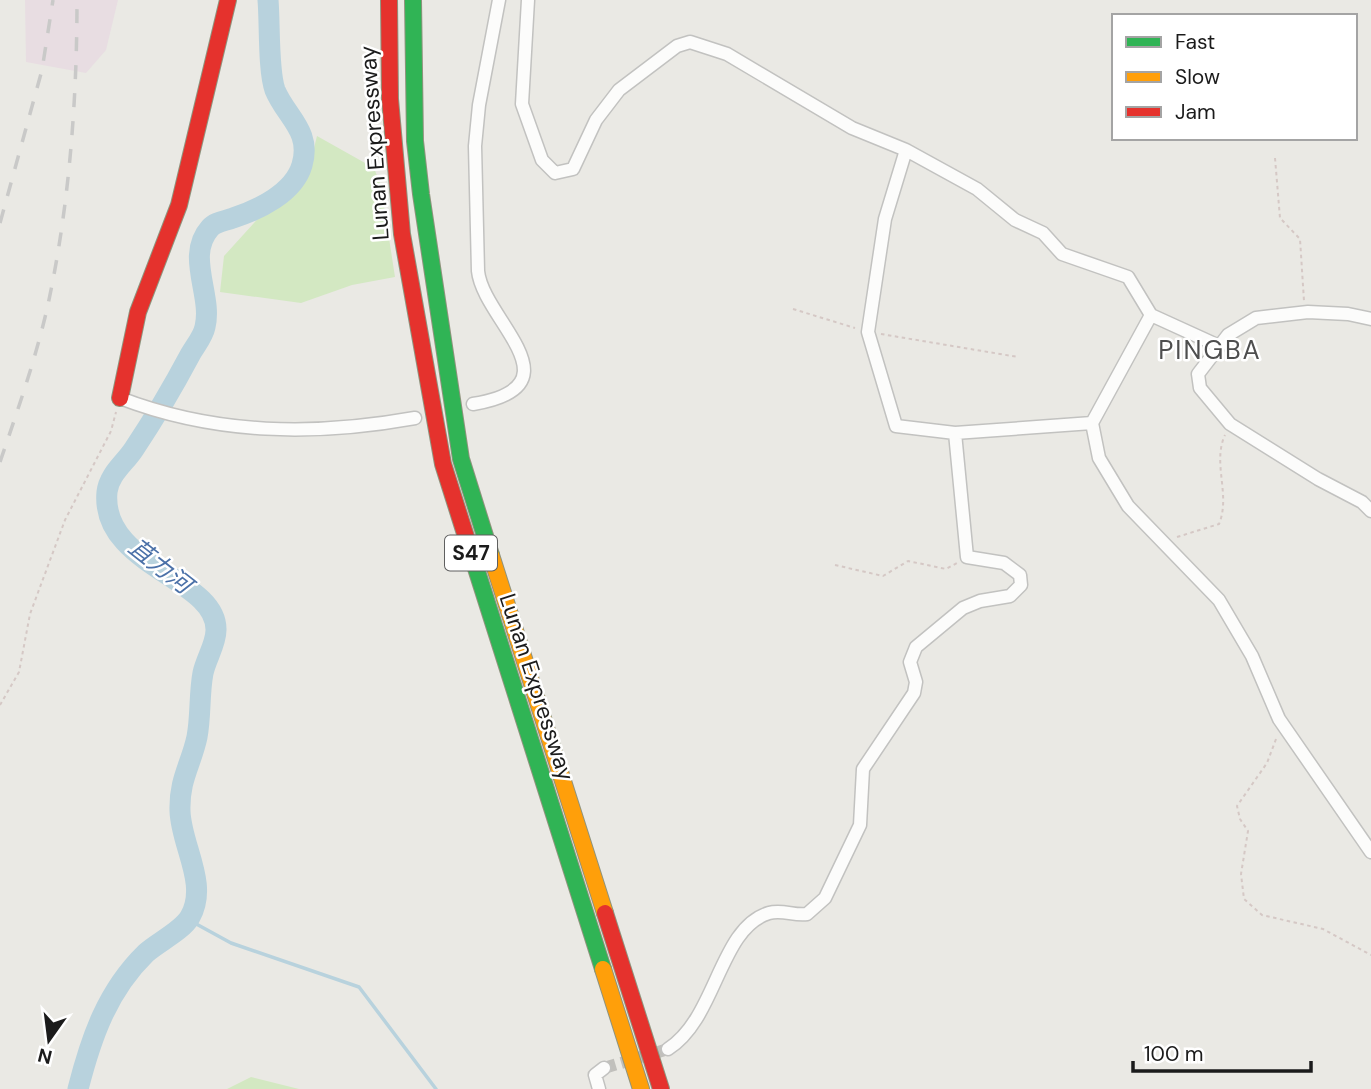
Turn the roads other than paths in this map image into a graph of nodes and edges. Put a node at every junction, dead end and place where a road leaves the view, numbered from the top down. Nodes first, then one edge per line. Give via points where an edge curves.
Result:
1 (228, 0) edge
2 (389, 0) edge
3 (412, 0) edge
4 (499, 0) edge
5 (528, 0) edge
6 (906, 150) junction
7 (1152, 315) junction
8 (1371, 319) edge
9 (1219, 346) junction
10 (120, 398) joint
11 (473, 404) dead end
12 (415, 418) dead end
13 (1092, 423) junction
14 (955, 433) junction
15 (1371, 511) edge
16 (1371, 852) edge
17 (668, 1048) tunnel mouth
18 (604, 1068) dead end
19 (599, 1089) edge
20 (641, 1089) edge
21 (661, 1089) edge

1 - 10 main road via 179,205 138,312
2 - 20 main road, Lunan Expressway / S47 via 390,99 402,234 443,464
3 - 21 main road, Lunan Expressway / S47 via 415,141 461,459
4 - 11 street via 475,146 478,271 486,299 521,349 523,369 510,391 496,400
5 - 6 street via 522,104 542,160 555,173 573,169 596,120 619,90 677,46 690,42 727,54 852,128
6 - 7 street via 1043,233 1062,254 1128,277
6 - 14 street via 884,219 868,332 896,426
7 - 9 street
7 - 13 street
8 - 9 street via 1305,313 1256,318
9 - 15 street via 1199,369 1198,384 1230,424
10 - 12 street via 186,419 238,427 295,430
13 - 14 street
13 - 16 street via 1099,458 1128,506 1219,600 1252,656 1279,719
14 - 17 street via 967,557 1010,566 1020,575 1019,588 1010,596 963,608 913,651 914,693 863,769 860,825 825,898 807,914 770,913 746,931 725,958 698,1019
18 - 19 street via 595,1075

